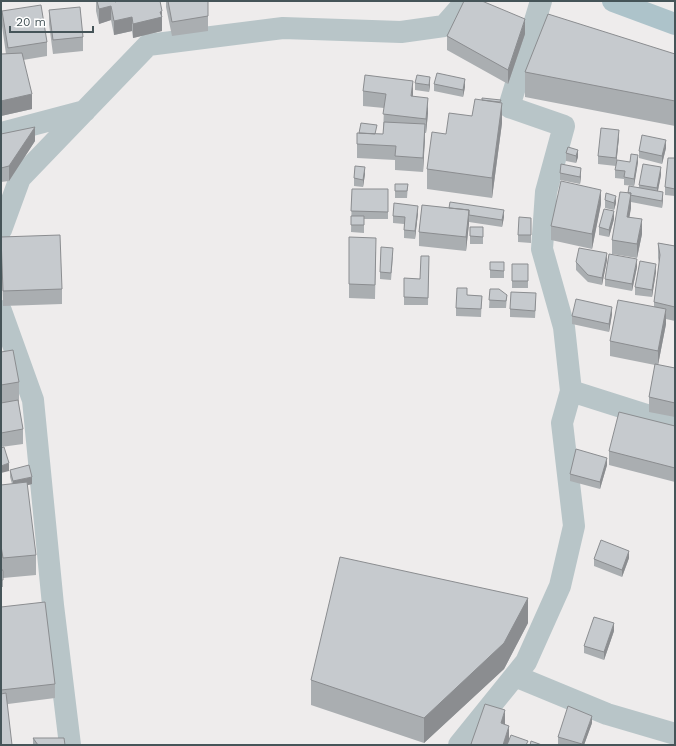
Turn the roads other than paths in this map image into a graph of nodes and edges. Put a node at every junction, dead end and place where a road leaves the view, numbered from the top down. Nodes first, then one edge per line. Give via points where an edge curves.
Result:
1 (466, 1) edge
2 (542, 1) edge
3 (613, 1) edge
4 (675, 24) edge
5 (85, 111) junction
6 (1, 133) edge
7 (1, 230) edge
8 (1, 311) edge
9 (571, 391) junction
10 (675, 424) edge
11 (53, 605) junction
12 (30, 607) edge
13 (515, 676) junction
14 (675, 734) edge
15 (70, 745) edge
16 (459, 745) edge

1 - 5 street via 444,26 401,32 283,28 148,45
2 - 9 street via 510,107 564,126 546,192 542,249 564,327
3 - 4 main road
5 - 6 street
5 - 7 street via 20,178
8 - 11 street via 33,400
9 - 10 street
9 - 13 street via 562,423 574,526 560,586 526,662
11 - 12 street
11 - 15 street
13 - 14 street via 607,714
13 - 16 street

